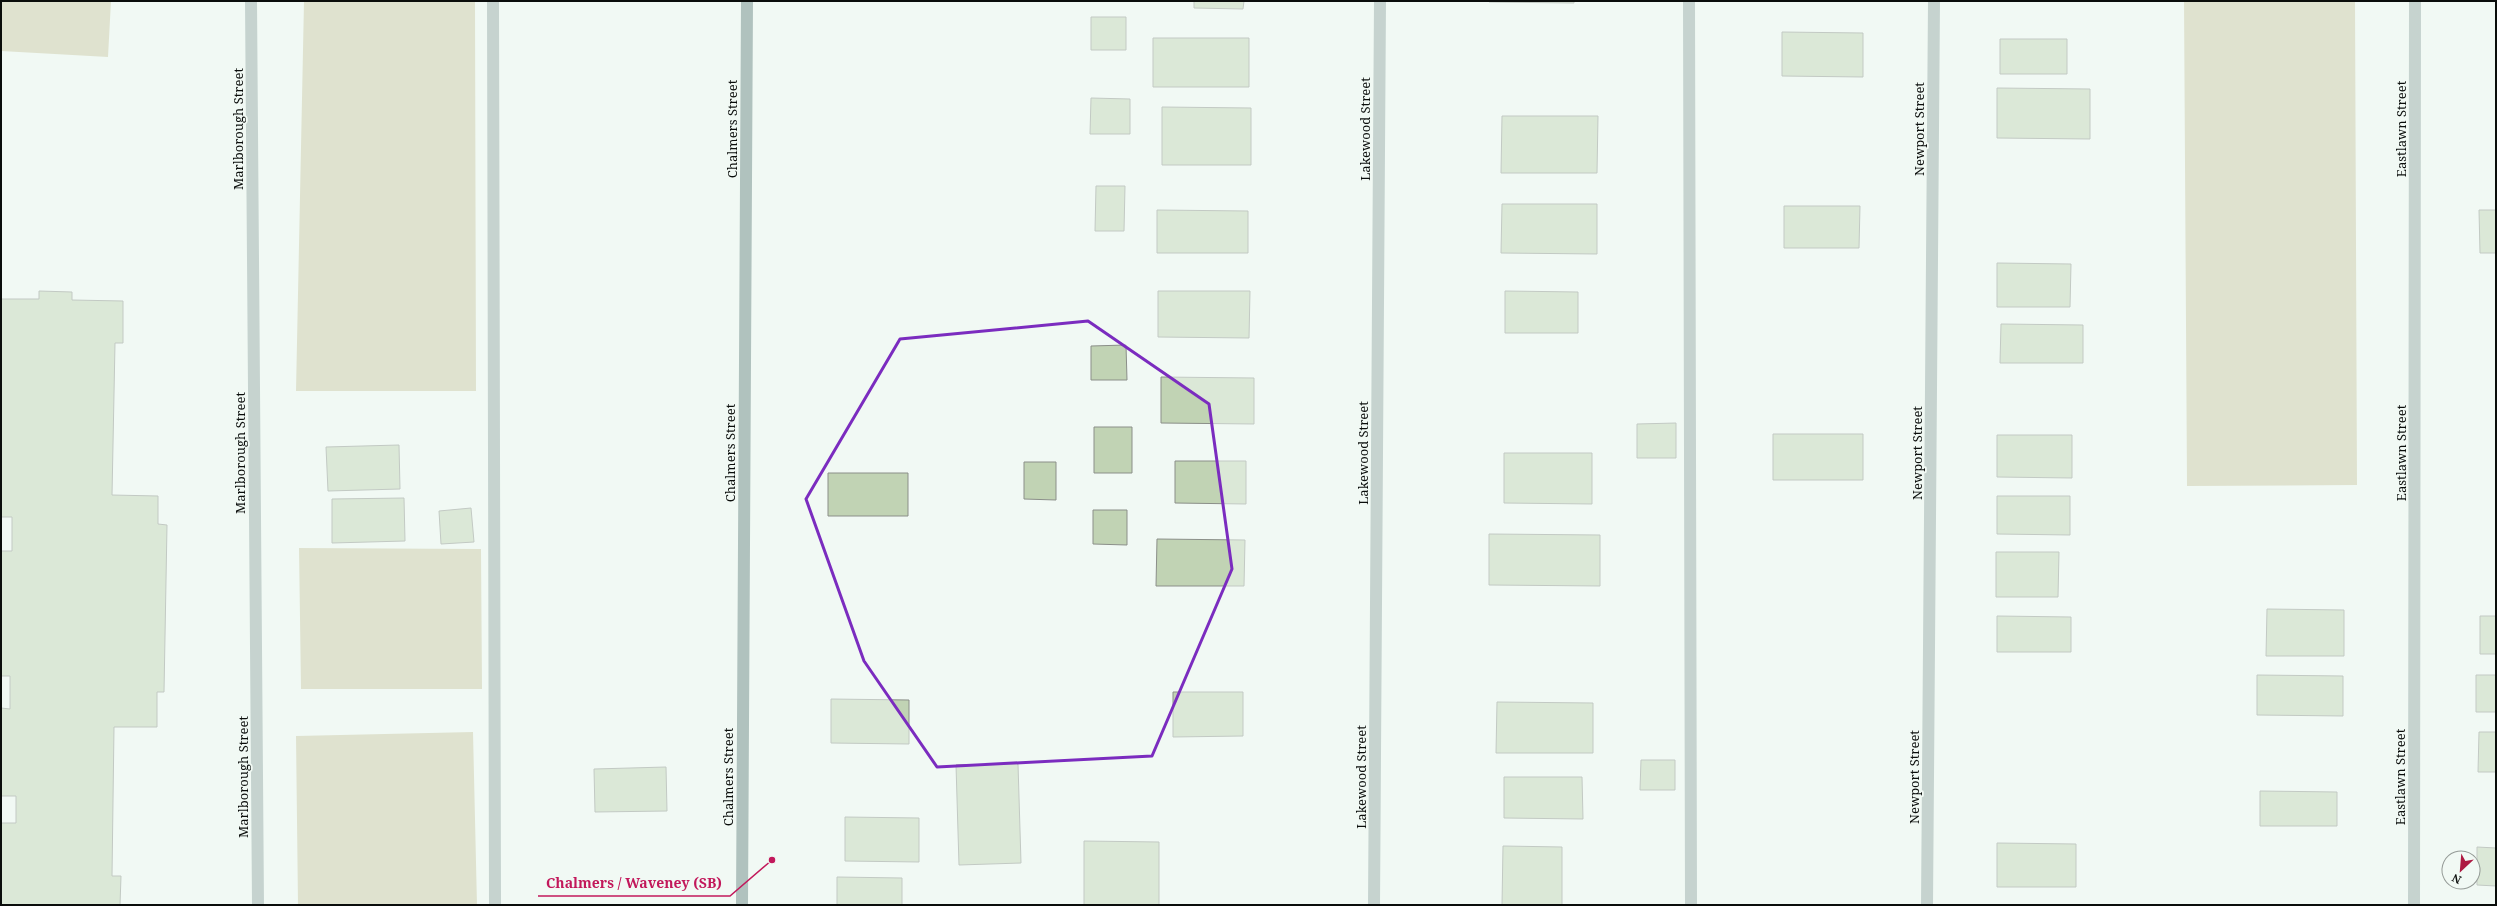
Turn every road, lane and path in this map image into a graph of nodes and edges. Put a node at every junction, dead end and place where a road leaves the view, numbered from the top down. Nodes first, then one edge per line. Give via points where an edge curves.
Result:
1 (251, 1) edge
2 (493, 1) edge
3 (747, 1) edge
4 (1380, 1) edge
5 (1689, 1) edge
6 (1934, 1) edge
7 (2415, 1) edge
8 (258, 905) edge
9 (494, 905) edge
10 (742, 905) edge
11 (1374, 905) edge
12 (1691, 905) edge
13 (1927, 905) edge
14 (2414, 905) edge

1 - 8 street, Marlborough Street
2 - 9 street
3 - 10 street, Chalmers Street
4 - 11 street, Lakewood Street
5 - 12 street
6 - 13 street, Newport Street
7 - 14 street, Eastlawn Street

